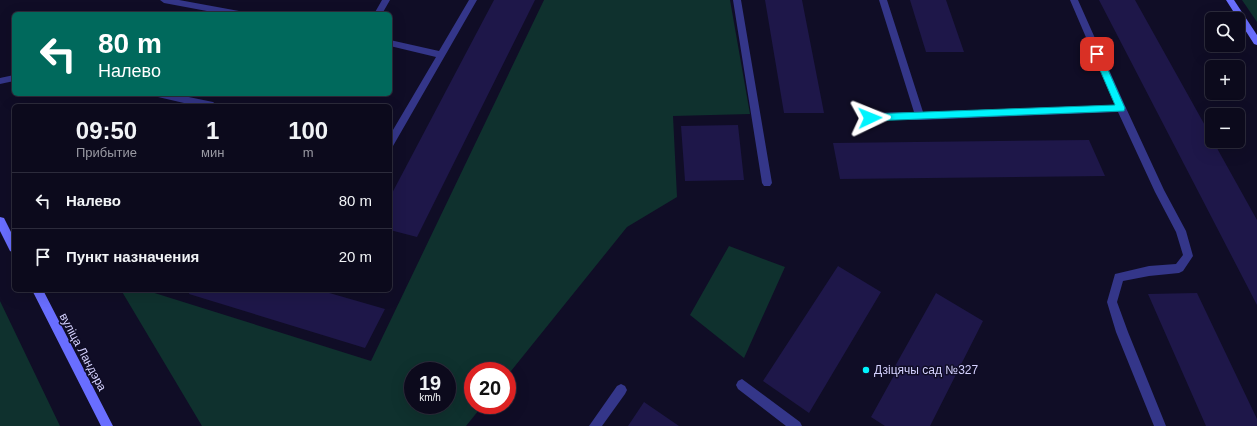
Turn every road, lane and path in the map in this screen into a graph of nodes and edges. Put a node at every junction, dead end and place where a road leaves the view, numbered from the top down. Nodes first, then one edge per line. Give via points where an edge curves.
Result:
1 (164, 0) edge
2 (386, 0) edge
3 (473, 0) edge
4 (737, 0) edge
5 (883, 0) edge
6 (1074, 0) edge
7 (1230, 0) edge
8 (229, 12) edge
9 (379, 12) edge
10 (1257, 42) edge
11 (392, 43) edge
12 (442, 55) junction
13 (12, 78) edge
14 (0, 81) edge
15 (167, 96) edge
16 (204, 104) edge
17 (1121, 108) junction
18 (920, 116) junction
19 (870, 118) dead end
20 (392, 140) edge
21 (767, 183) dead end
22 (0, 222) edge
23 (12, 244) edge
24 (38, 292) edge
25 (742, 384) dead end
26 (621, 390) dead end
27 (107, 426) edge
28 (595, 426) edge
29 (796, 426) edge
30 (1160, 426) edge

1 - 8 lane
2 - 9 lane
3 - 12 lane
4 - 21 lane
5 - 18 lane
6 - 17 lane
7 - 10 street
11 - 12 lane
12 - 20 lane
13 - 14 lane
15 - 16 lane
17 - 18 lane
17 - 30 lane via 1181,231 1188,256 1179,268 1119,277 1112,302
18 - 19 lane
22 - 23 street
24 - 27 street, вуліца Ландэра
25 - 29 lane
26 - 28 lane

